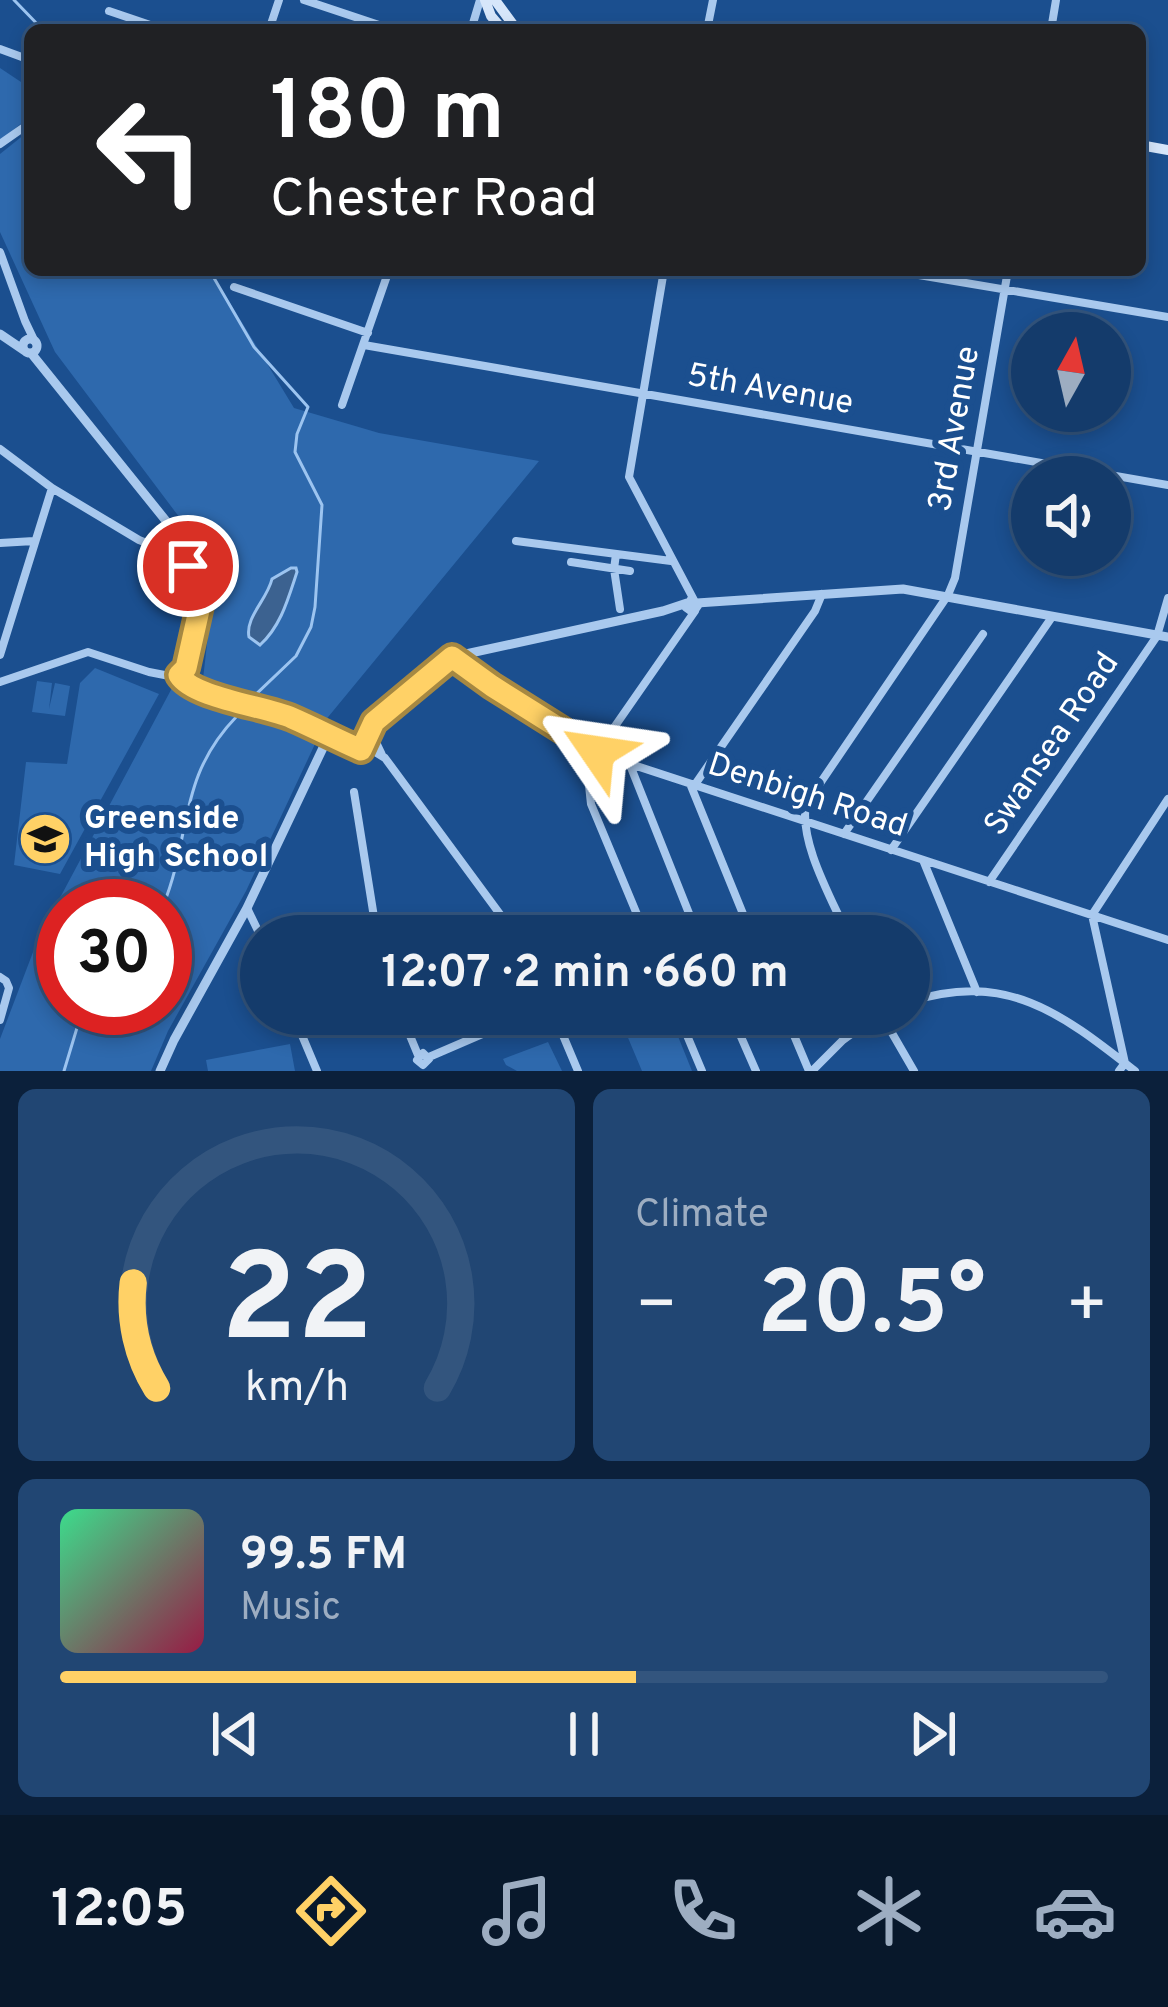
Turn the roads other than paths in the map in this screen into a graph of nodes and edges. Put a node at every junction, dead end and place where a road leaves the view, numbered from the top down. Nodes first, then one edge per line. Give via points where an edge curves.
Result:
1 (304, 0) edge
2 (495, 0) edge
3 (110, 11) dead end
4 (148, 24) edge
5 (376, 24) edge
6 (513, 24) edge
7 (0, 252) edge
8 (387, 276) edge
9 (663, 276) edge
10 (924, 276) edge
11 (1007, 276) edge
12 (234, 287) dead end
13 (1004, 290) junction
14 (1168, 317) edge
15 (368, 333) junction
16 (3, 336) edge
17 (364, 345) junction
18 (30, 346) junction
19 (642, 393) junction
20 (342, 405) dead end
21 (0, 449) edge
22 (978, 452) junction
23 (1168, 485) edge
24 (52, 488) junction
25 (517, 541) dead end
26 (34, 542) junction
27 (0, 543) edge
28 (182, 552) junction
29 (616, 554) junction
30 (673, 561) junction
31 (571, 562) dead end
32 (614, 569) junction
33 (630, 571) dead end
34 (822, 594) junction
35 (948, 596) junction
36 (1168, 598) edge
37 (692, 606) junction
38 (620, 609) dead end
39 (1052, 617) junction
40 (983, 634) dead end
41 (1162, 637) edge
42 (0, 655) edge
43 (452, 657) junction
44 (187, 676) junction
45 (0, 682) edge
46 (354, 738) junction
47 (597, 752) junction
48 (319, 755) junction
49 (384, 758) junction
50 (630, 764) junction
51 (692, 785) junction
52 (354, 792) dead end
53 (1168, 799) edge
54 (803, 820) junction
55 (844, 834) junction
56 (891, 850) junction
57 (923, 860) junction
58 (989, 882) junction
59 (247, 908) junction
60 (250, 915) edge
61 (374, 915) edge
62 (500, 915) edge
63 (637, 915) edge
64 (690, 915) edge
65 (744, 915) edge
66 (839, 915) edge
67 (1092, 915) junction
68 (1168, 940) edge
69 (0, 977) edge
70 (977, 992) junction
71 (930, 996) edge
72 (0, 1020) edge
73 (304, 1035) edge
74 (412, 1035) edge
75 (484, 1035) edge
76 (563, 1035) edge
77 (687, 1035) edge
78 (740, 1035) edge
79 (795, 1035) edge
80 (850, 1035) edge
81 (893, 1035) edge
82 (425, 1062) edge
83 (1122, 1067) edge
84 (160, 1071) edge
85 (317, 1071) edge
86 (578, 1071) edge
87 (702, 1071) edge
88 (755, 1071) edge
89 (811, 1071) edge
90 (914, 1071) edge
91 (1135, 1071) edge

1 - 5 street
2 - 6 main road
3 - 4 street
7 - 18 street
8 - 15 street
9 - 19 street
10 - 13 street
11 - 13 street, 3rd Avenue
12 - 15 street
13 - 14 street
13 - 22 street, 3rd Avenue
15 - 17 street
16 - 18 street
17 - 19 street, 5th Avenue
17 - 20 street
18 - 28 street via 176,533
19 - 22 street, 5th Avenue
19 - 30 street via 628,477
21 - 24 street
22 - 23 street, 5th Avenue
22 - 35 street, 3rd Avenue
24 - 26 street
24 - 28 street via 139,540
25 - 29 street
26 - 27 street
26 - 42 street
28 - 44 street via 203,574 204,588
29 - 30 street
29 - 32 street
30 - 37 street
31 - 32 street
32 - 33 street
32 - 38 street
34 - 35 street via 889,589
34 - 37 street
34 - 51 street
35 - 39 street
35 - 54 street via 816,785
36 - 41 street, Swansea Road
37 - 43 street
37 - 47 street
39 - 41 street
39 - 56 street
40 - 55 street
41 - 58 street, Swansea Road
43 - 46 street
43 - 47 street, Denbigh Road
44 - 45 street via 88,652
44 - 46 street via 226,700
46 - 48 street
46 - 48 street
46 - 49 street
46 - 49 street
47 - 50 street, Denbigh Road
47 - 63 street via 588,776 591,804
48 - 59 street
49 - 62 street
50 - 51 street, Denbigh Road
50 - 64 street
51 - 54 street, Denbigh Road
51 - 65 street
52 - 61 street
53 - 67 street
54 - 55 street, Denbigh Road
54 - 66 street
55 - 56 street, Denbigh Road
56 - 57 street, Denbigh Road
57 - 58 street, Denbigh Road
57 - 70 street
58 - 67 street, Denbigh Road
59 - 60 street
59 - 84 street
67 - 68 street, Denbigh Road
67 - 83 street
69 - 72 street via 9,988
70 - 71 street
70 - 83 street via 1045,1008 1088,1033
73 - 85 street
74 - 82 street
75 - 82 street
76 - 86 street
77 - 87 street
78 - 88 street
79 - 89 street
80 - 89 street
81 - 90 street
83 - 91 street

